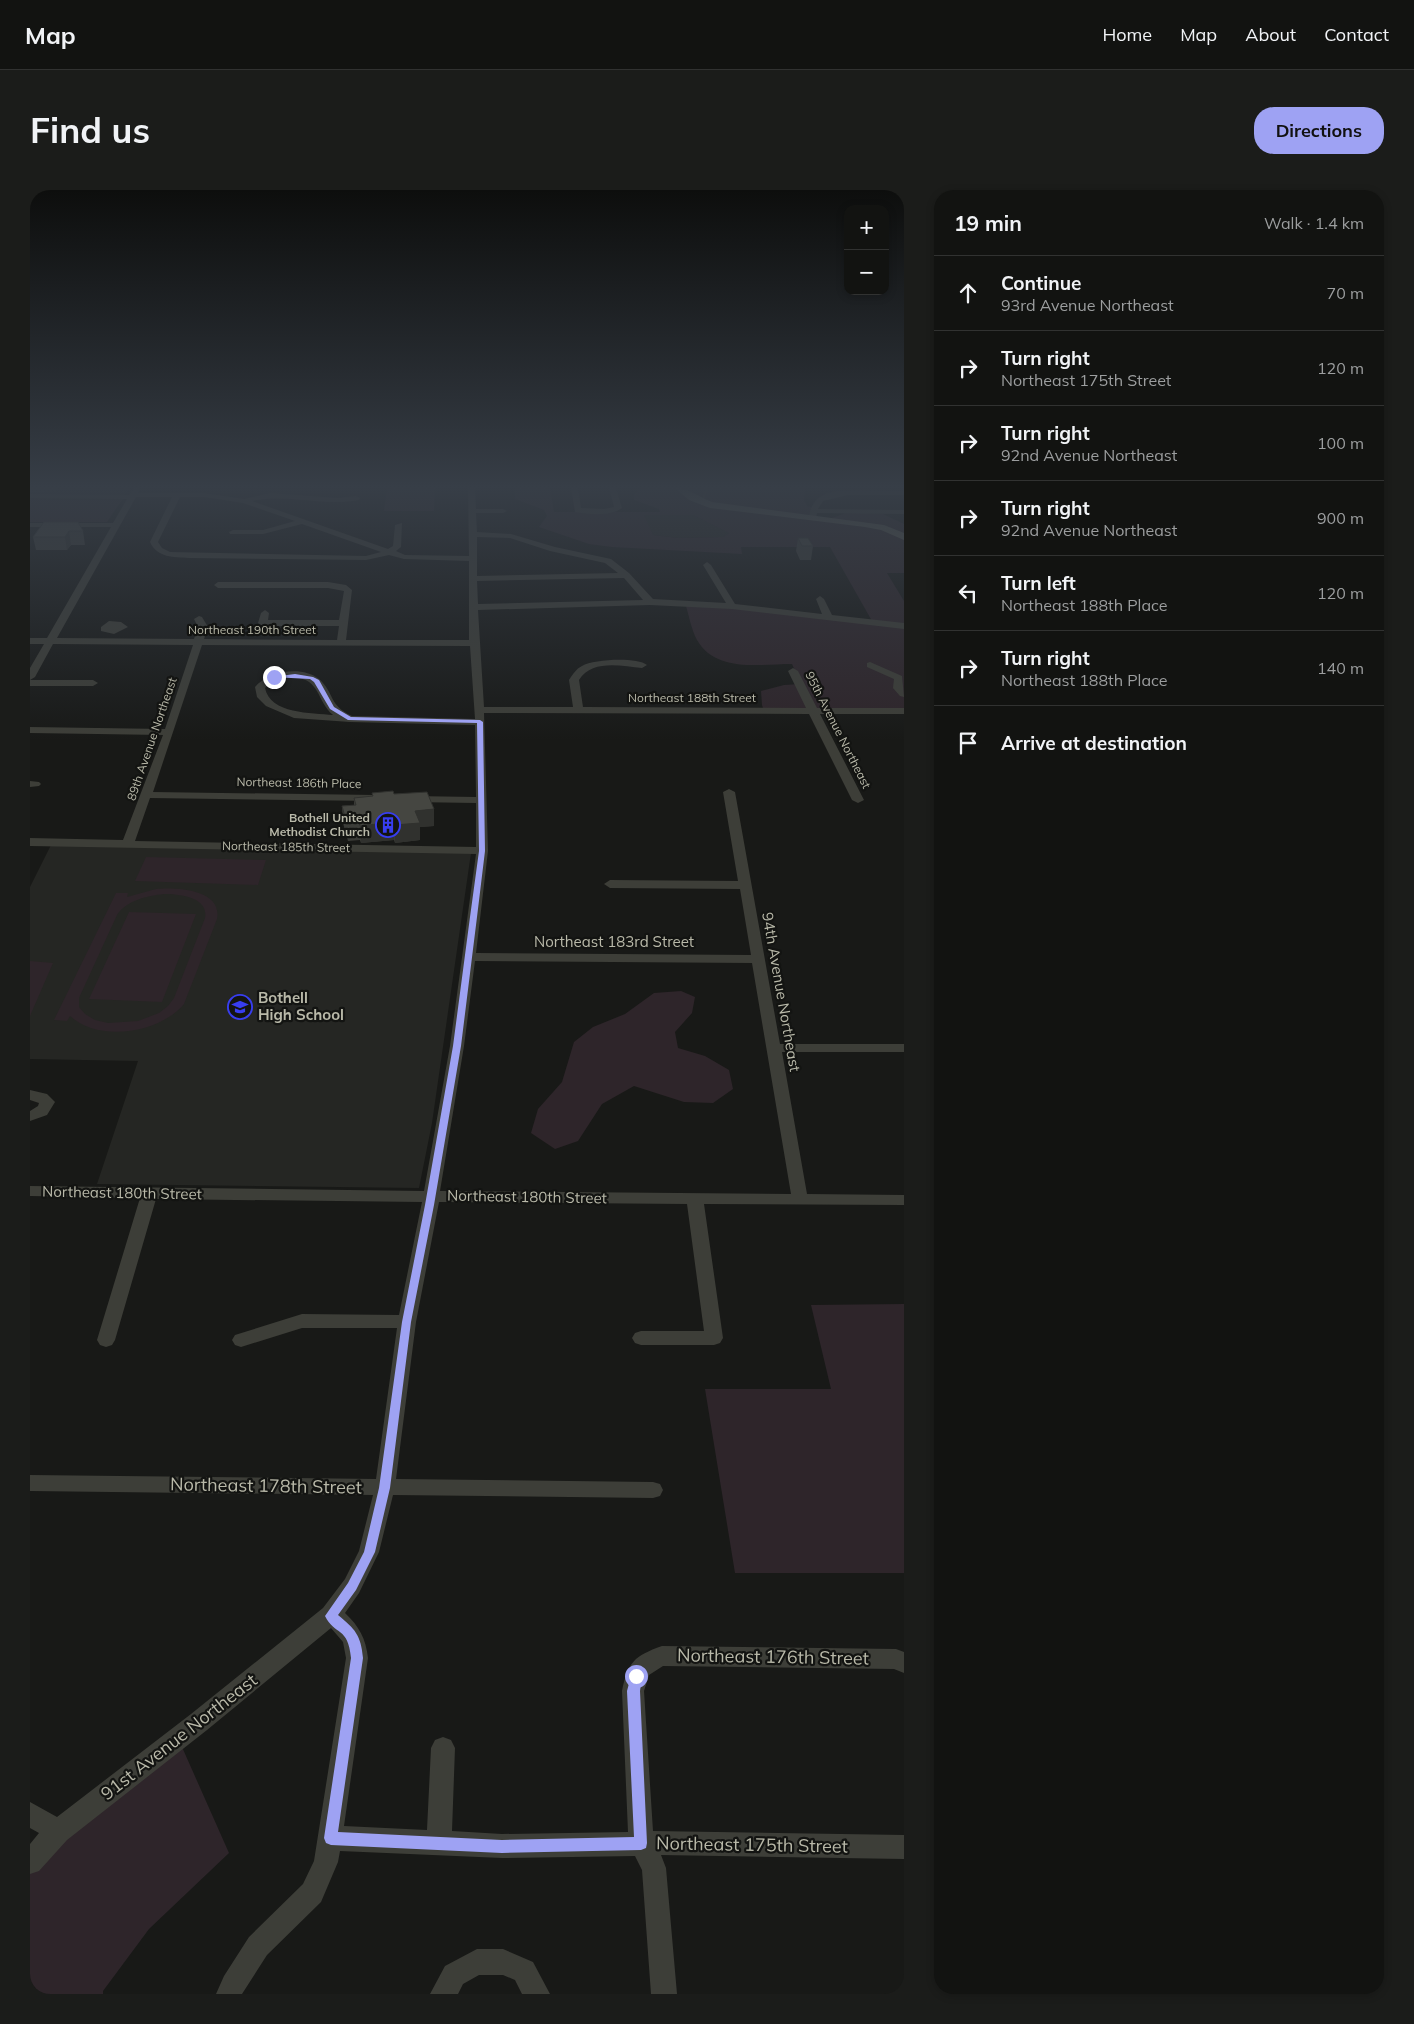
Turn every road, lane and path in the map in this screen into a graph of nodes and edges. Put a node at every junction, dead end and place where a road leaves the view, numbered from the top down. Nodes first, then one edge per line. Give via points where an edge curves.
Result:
1 (89, 572) edge
2 (474, 572) edge
3 (622, 572) edge
4 (711, 572) edge
5 (626, 575) junction
6 (474, 579) junction
7 (218, 585) dead end
8 (820, 599) dead end
9 (650, 602) junction
10 (732, 606) junction
11 (475, 607) junction
12 (265, 613) dead end
13 (828, 616) junction
14 (199, 619) dead end
15 (344, 623) junction
16 (904, 626) edge
17 (111, 631) dead end
18 (30, 641) edge
19 (50, 641) junction
20 (105, 642) junction
21 (198, 642) junction
22 (341, 643) junction
23 (474, 643) junction
24 (642, 665) dead end
25 (870, 665) dead end
26 (793, 671) dead end
27 (30, 677) edge
28 (93, 683) dead end
29 (30, 684) edge
30 (904, 694) edge
31 (578, 710) junction
32 (812, 711) junction
33 (904, 711) edge
34 (480, 716) junction
35 (350, 719) junction
36 (30, 730) edge
37 (169, 732) junction
38 (730, 792) dead end
39 (147, 795) junction
40 (384, 798) edge
41 (404, 799) edge
42 (481, 800) junction
43 (858, 800) dead end
44 (30, 842) edge
45 (128, 844) junction
46 (482, 851) junction
47 (610, 884) dead end
48 (746, 885) junction
49 (469, 957) junction
50 (759, 959) junction
51 (774, 1048) junction
52 (904, 1048) edge
53 (30, 1095) edge
54 (30, 1116) edge
55 (30, 1191) edge
56 (149, 1194) junction
57 (431, 1197) junction
58 (695, 1199) junction
59 (800, 1199) junction
60 (904, 1200) edge
61 (407, 1322) junction
62 (641, 1338) dead end
63 (106, 1340) dead end
64 (241, 1340) dead end
65 (30, 1483) edge
66 (385, 1488) junction
67 (653, 1490) dead end
68 (331, 1616) junction
69 (904, 1663) edge
70 (443, 1748) dead end
71 (30, 1814) edge
72 (58, 1831) junction
73 (331, 1838) junction
74 (439, 1843) junction
75 (641, 1843) junction
76 (903, 1850) edge
77 (30, 1862) edge
78 (230, 1994) edge
79 (443, 1994) edge
80 (537, 1994) edge
81 (664, 1994) edge

1 - 19 street
2 - 6 street, 91st Avenue Northeast
3 - 5 street
4 - 10 street
5 - 6 street
5 - 9 street
6 - 11 street, 91st Avenue Northeast
7 - 15 street via 343,587 348,590
8 - 13 street
9 - 10 street
9 - 11 street
10 - 13 street
11 - 23 street, 91st Avenue Northeast
12 - 15 street via 263,623
13 - 16 street
14 - 21 street, 89th Avenue Northeast via 203,627
15 - 22 street
17 - 20 street
18 - 19 street, Northeast 190th Street
19 - 20 street, Northeast 190th Street
19 - 27 street
20 - 21 street, Northeast 190th Street
21 - 22 street, Northeast 190th Street
21 - 37 street, 89th Avenue Northeast
22 - 23 street, Northeast 190th Street
23 - 34 street, 91st Avenue Northeast
24 - 31 street via 597,664 583,670 574,680
25 - 30 street via 899,678 898,688
26 - 32 street, 95th Avenue Northeast
28 - 29 street
31 - 32 street, Northeast 188th Street
31 - 34 street, Northeast 188th Street
32 - 33 street, Northeast 188th Street
32 - 43 street, 95th Avenue Northeast
34 - 35 street, Northeast 188th Street
34 - 42 street, 91st Avenue Northeast
35 - 35 street, Northeast 188th Street via 332,708 312,678 295,675 274,677 260,687 262,697 270,704 294,715
36 - 37 street
37 - 39 street, 89th Avenue Northeast
38 - 48 street, 94th Avenue Northeast
39 - 40 street, Northeast 186th Place
39 - 45 street, 89th Avenue Northeast
41 - 42 street
42 - 46 street, 91st Avenue Northeast
44 - 45 street, Northeast 185th Street
45 - 46 street, Northeast 185th Street
46 - 49 street, 91st Avenue Northeast
47 - 48 street
48 - 50 street, 94th Avenue Northeast
49 - 50 street, Northeast 183rd Street
49 - 57 street, 91st Avenue Northeast
50 - 51 street, 94th Avenue Northeast
51 - 52 street
51 - 59 street, 94th Avenue Northeast
53 - 54 street via 42,1096 47,1105
55 - 56 street, Northeast 180th Street
56 - 57 street, Northeast 180th Street
56 - 63 street
57 - 58 street, Northeast 180th Street
57 - 61 street, 91st Avenue Northeast
58 - 59 street, Northeast 180th Street
58 - 62 street via 714,1338
59 - 60 street, Northeast 180th Street
61 - 64 street via 302,1321
61 - 66 street, 91st Avenue Northeast
65 - 66 street, Northeast 178th Street
66 - 67 street, Northeast 178th Street
66 - 68 street, 91st Avenue Northeast via 369,1552 352,1586
68 - 72 street, 91st Avenue Northeast
68 - 73 street via 349,1631 356,1642 357,1658
69 - 75 street, Northeast 176th Street via 896,1659 662,1656 643,1664 636,1676 634,1691
70 - 74 street
71 - 72 street
72 - 77 street, 91st Avenue Northeast
73 - 74 street, Northeast 175th Street
73 - 78 street via 326,1862 312,1893 258,1946
74 - 75 street, Northeast 175th Street via 502,1846
75 - 76 street, Northeast 175th Street
75 - 81 street via 654,1868
79 - 80 street via 454,1975 477,1962 503,1962 524,1971

